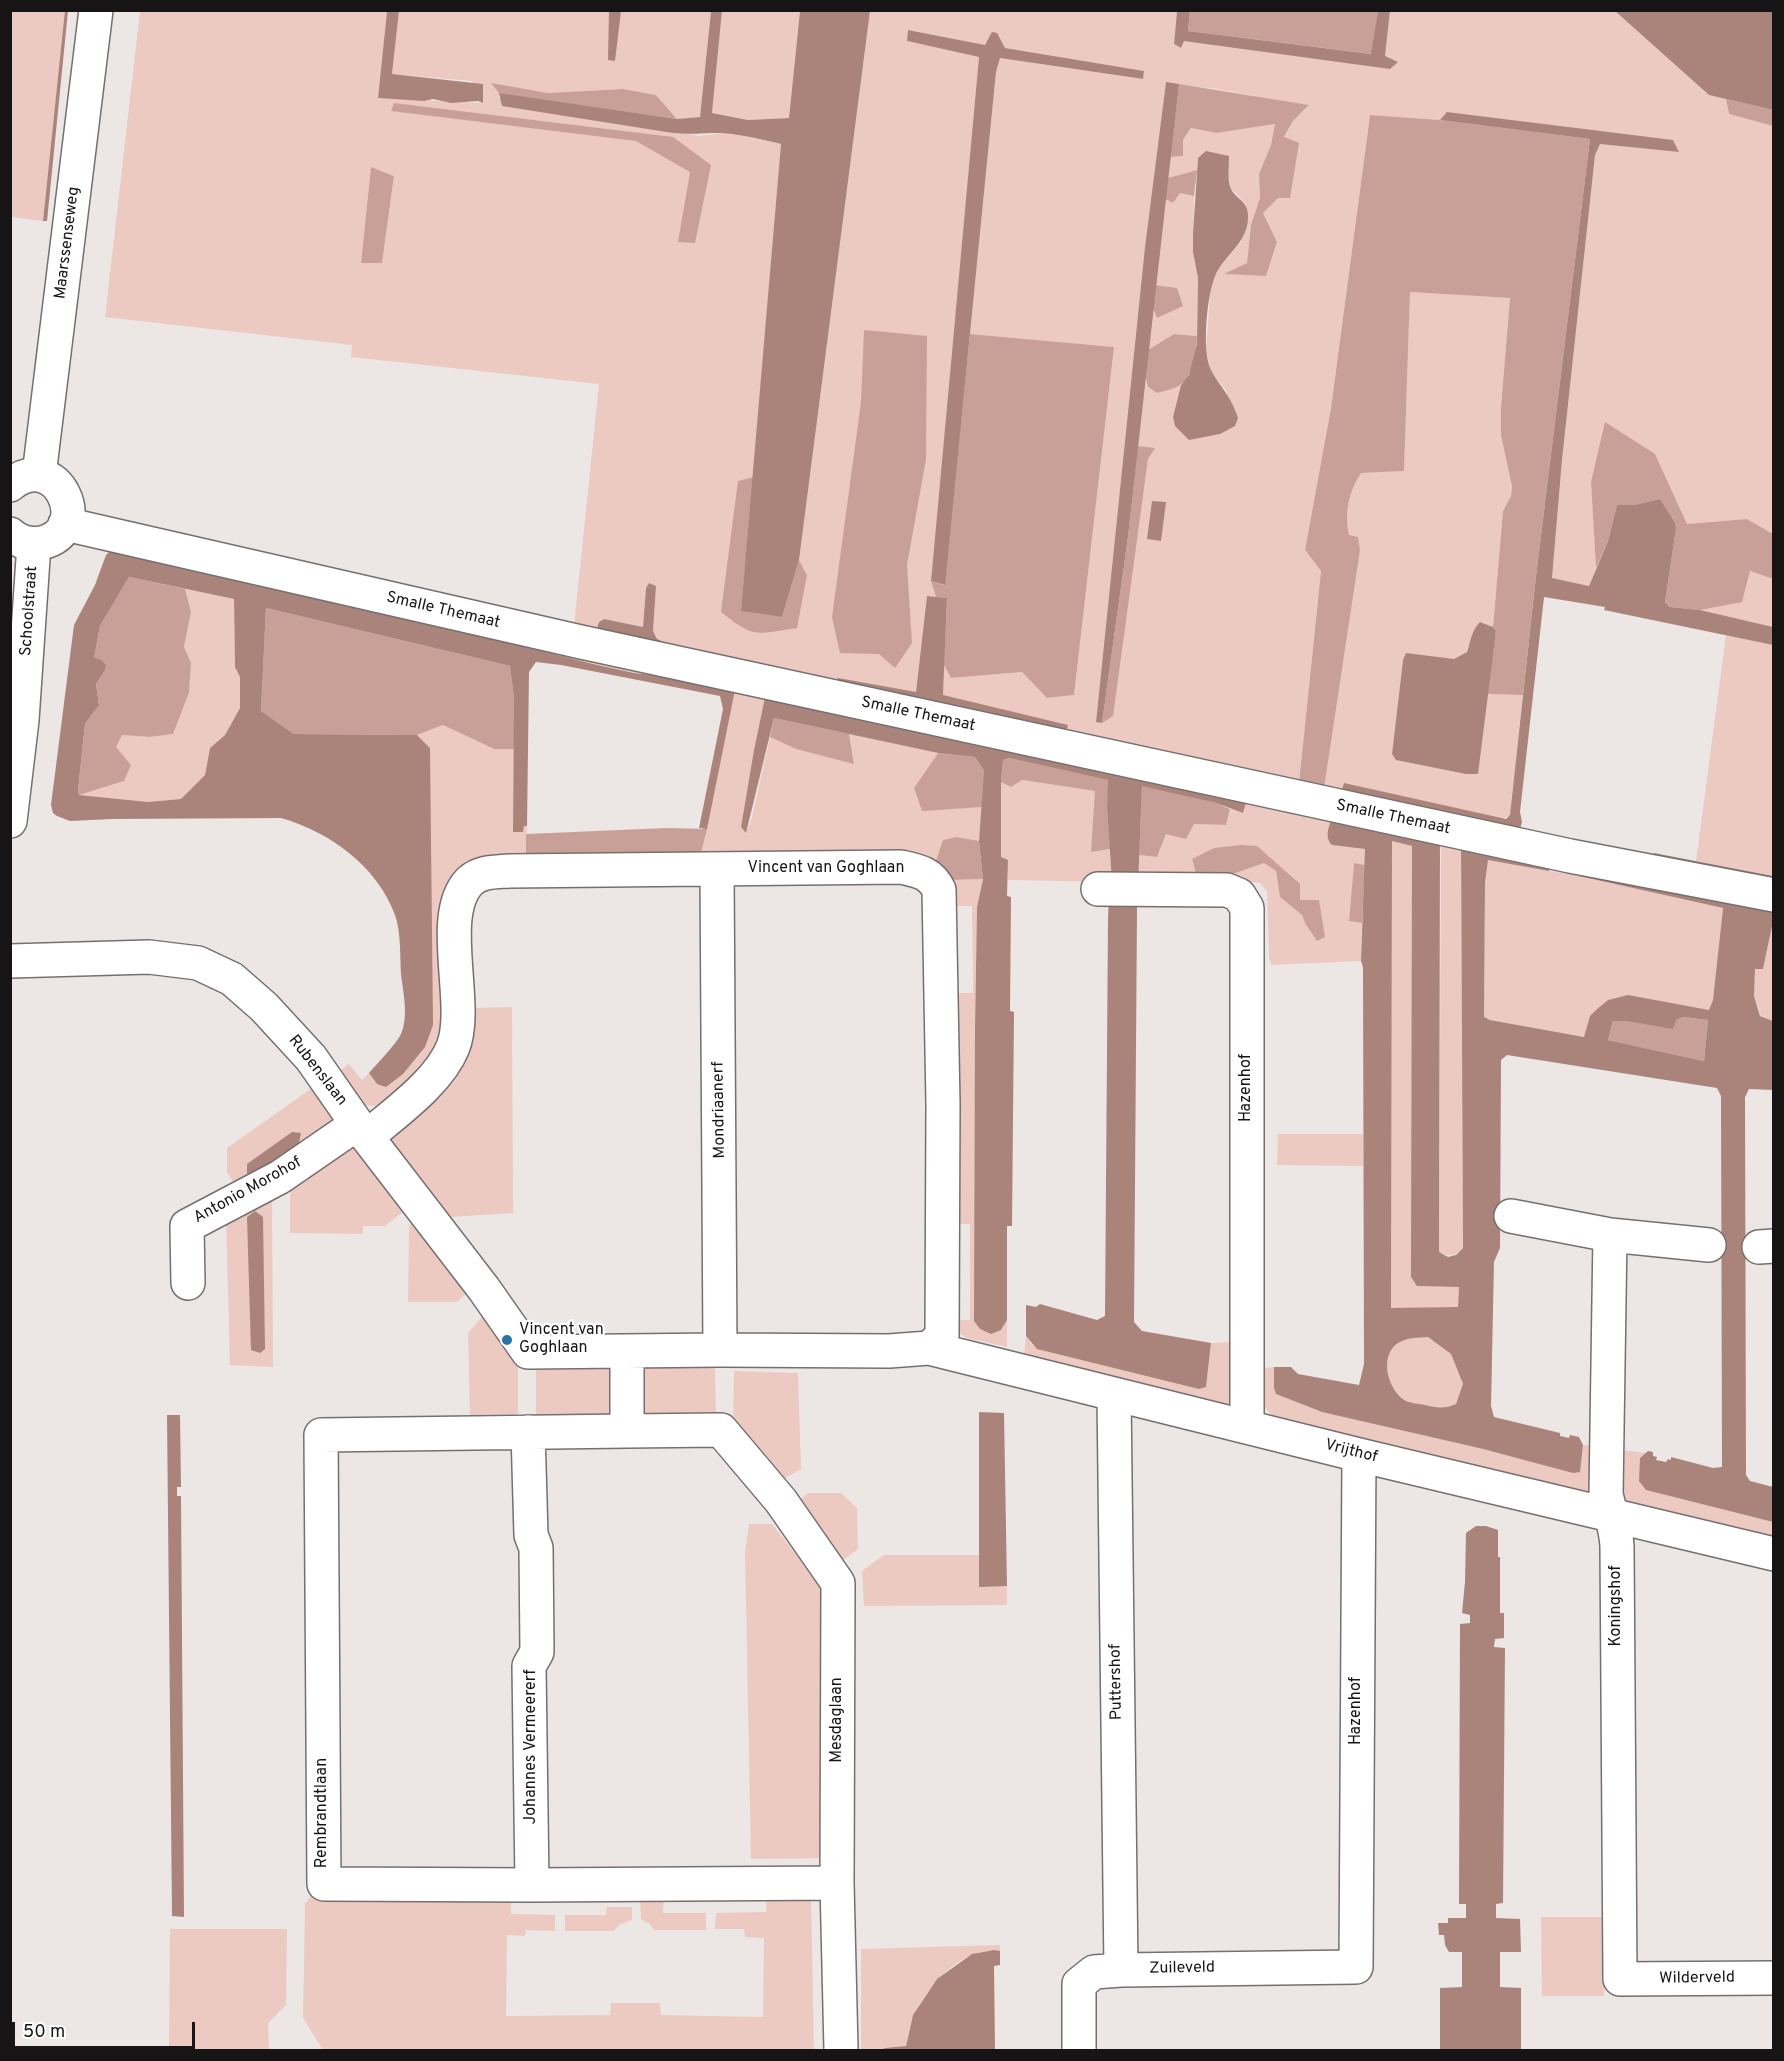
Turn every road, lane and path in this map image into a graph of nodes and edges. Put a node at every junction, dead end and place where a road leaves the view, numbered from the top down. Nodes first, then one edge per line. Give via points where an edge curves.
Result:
1 (96, 10) edge
2 (25, 480) edge
3 (65, 524) junction
4 (22, 539) edge
5 (10, 821) edge
6 (717, 870) junction
7 (1098, 889) dead end
8 (1773, 896) edge
9 (10, 961) edge
10 (362, 1130) junction
11 (1511, 1216) dead end
12 (1610, 1235) junction
13 (1709, 1245) dead end
14 (188, 1283) dead end
15 (929, 1348) junction
16 (720, 1350) junction
17 (627, 1351) junction
18 (1114, 1394) junction
19 (1247, 1425) junction
20 (627, 1431) junction
21 (528, 1432) junction
22 (1359, 1455) junction
23 (1610, 1513) junction
24 (1773, 1554) edge
25 (837, 1883) junction
26 (532, 1885) junction
27 (1356, 1967) joint
28 (1121, 1970) junction
29 (1773, 1978) edge
30 (1620, 1979) joint
31 (841, 2050) edge
32 (1079, 2050) edge

1 - 2 street, Maarssenseweg
2 - 3 street via 49,478 58,485 68,503
3 - 4 street via 47,542
3 - 8 street, Smalle Themaat via 591,644 1570,856
4 - 5 street, Schoolstraat via 22,720
6 - 10 street, Vincent van Goghlaan via 500,871 471,881 459,901 455,922 457,1017 452,1048 424,1087
6 - 15 street, Vincent van Goghlaan via 901,867 923,872 935,880 939,890 944,1104 942,1336
6 - 16 street, Mondriaanerf
7 - 19 street, Hazenhof via 1227,890 1239,895 1247,908
9 - 10 street, Rubenslaan via 148,957 198,963 232,979 311,1058
10 - 14 street, Antonio Morohof via 187,1226
10 - 17 street, Rubenslaan via 528,1352
11 - 12 street
12 - 13 street
12 - 23 street, Koningshof via 1606,1494
15 - 16 street via 889,1352
15 - 18 street, Vrijthof
16 - 17 street
17 - 20 street
18 - 19 street, Vrijthof
18 - 28 street, Puttershof
19 - 22 street, Vrijthof
20 - 21 street
20 - 25 street, Mesdaglaan via 721,1430 781,1501 838,1583
21 - 26 street, Johannes Vermeererf via 537,1629 537,1652 529,1666
21 - 26 street, Rembrandtlaan via 321,1435 323,1872 324,1884
22 - 23 street, Vrijthof
22 - 27 street, Hazenhof
23 - 24 street, Vrijthof
23 - 30 street, Koningshof via 1616,1526 1617,1546
25 - 26 street, Rembrandtlaan
25 - 31 street, Mesdaglaan
27 - 28 street, Zuileveld
28 - 32 street, Zuileveld via 1094,1972 1079,1984
29 - 30 street, Wilderveld

